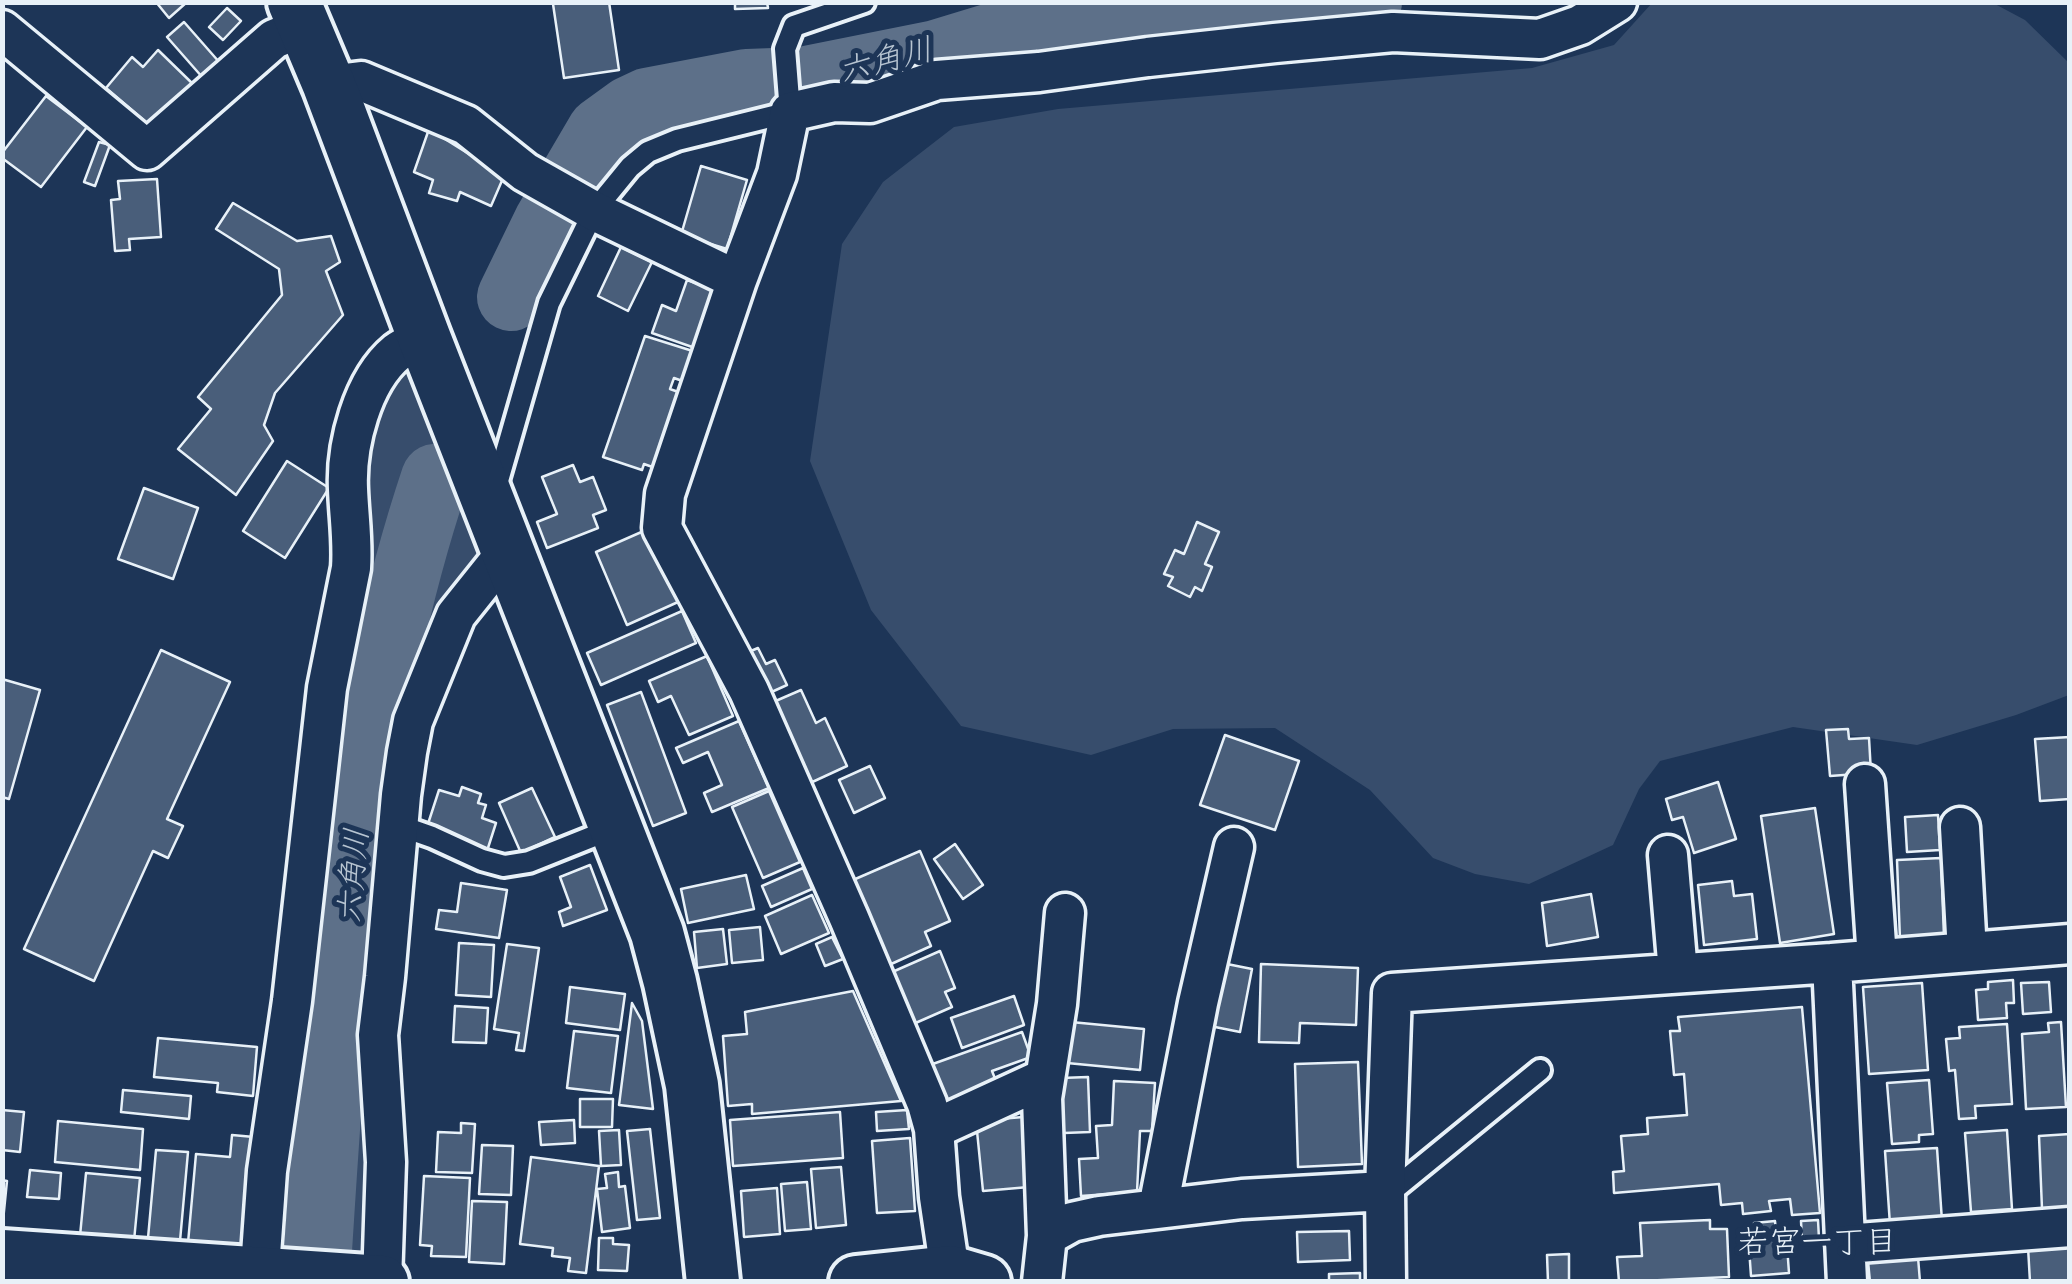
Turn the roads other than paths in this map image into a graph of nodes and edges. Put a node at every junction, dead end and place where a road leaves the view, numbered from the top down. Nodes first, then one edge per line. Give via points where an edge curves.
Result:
1 (864, 2) edge
2 (1618, 2) edge
3 (298, 14) edge
4 (2, 30) edge
5 (329, 85) junction
6 (789, 101) junction
7 (594, 210) junction
8 (737, 280) junction
9 (424, 336) junction
10 (499, 527) junction
11 (1864, 784) dead end
12 (398, 826) junction
13 (1960, 826) dead end
14 (616, 828) junction
15 (1234, 847) dead end
16 (1668, 855) dead end
17 (1065, 913) dead end
18 (2070, 944) edge
19 (1967, 952) junction
20 (1878, 959) junction
21 (1832, 962) junction
22 (1678, 974) junction
23 (1540, 1070) dead end
24 (1045, 1078) junction
25 (934, 1129) junction
26 (1385, 1191) junction
27 (1158, 1208) junction
28 (2070, 1226) edge
29 (1047, 1236) junction
30 (1845, 1244) junction
31 (2, 1256) edge
32 (260, 1277) edge
33 (967, 1277) edge
34 (382, 1282) edge
35 (713, 1282) edge
36 (856, 1282) edge
37 (1042, 1282) edge
38 (1386, 1282) edge
39 (1847, 1282) edge

1 - 6 lane via 794,26 785,49
2 - 6 street via 1540,38 1393,32 937,80 870,103
3 - 4 street via 147,150
3 - 5 street
5 - 7 street via 360,81 466,124 525,172
5 - 9 street
6 - 7 lane via 648,152
6 - 8 street via 777,174
7 - 8 street
7 - 10 lane via 549,303
8 - 25 street via 665,494 662,528 750,691
9 - 10 street
9 - 32 street via 399,350 376,377 350,450 350,568 327,688
10 - 12 street via 413,721
10 - 14 street
11 - 20 street
12 - 14 lane via 504,866
12 - 34 street via 378,1035 386,1162
13 - 19 street
14 - 35 street via 657,932 674,999 692,1085
15 - 27 street
16 - 22 street
17 - 24 street
18 - 19 street
19 - 20 street
20 - 21 street
21 - 22 street
21 - 30 street
22 - 26 street via 1392,993
23 - 26 lane
24 - 25 street
24 - 29 street
25 - 33 street via 939,1197
26 - 27 street
26 - 38 street
27 - 29 street via 1072,1222
28 - 30 street
29 - 37 street
30 - 39 street
31 - 32 street
32 - 34 street
33 - 36 street

